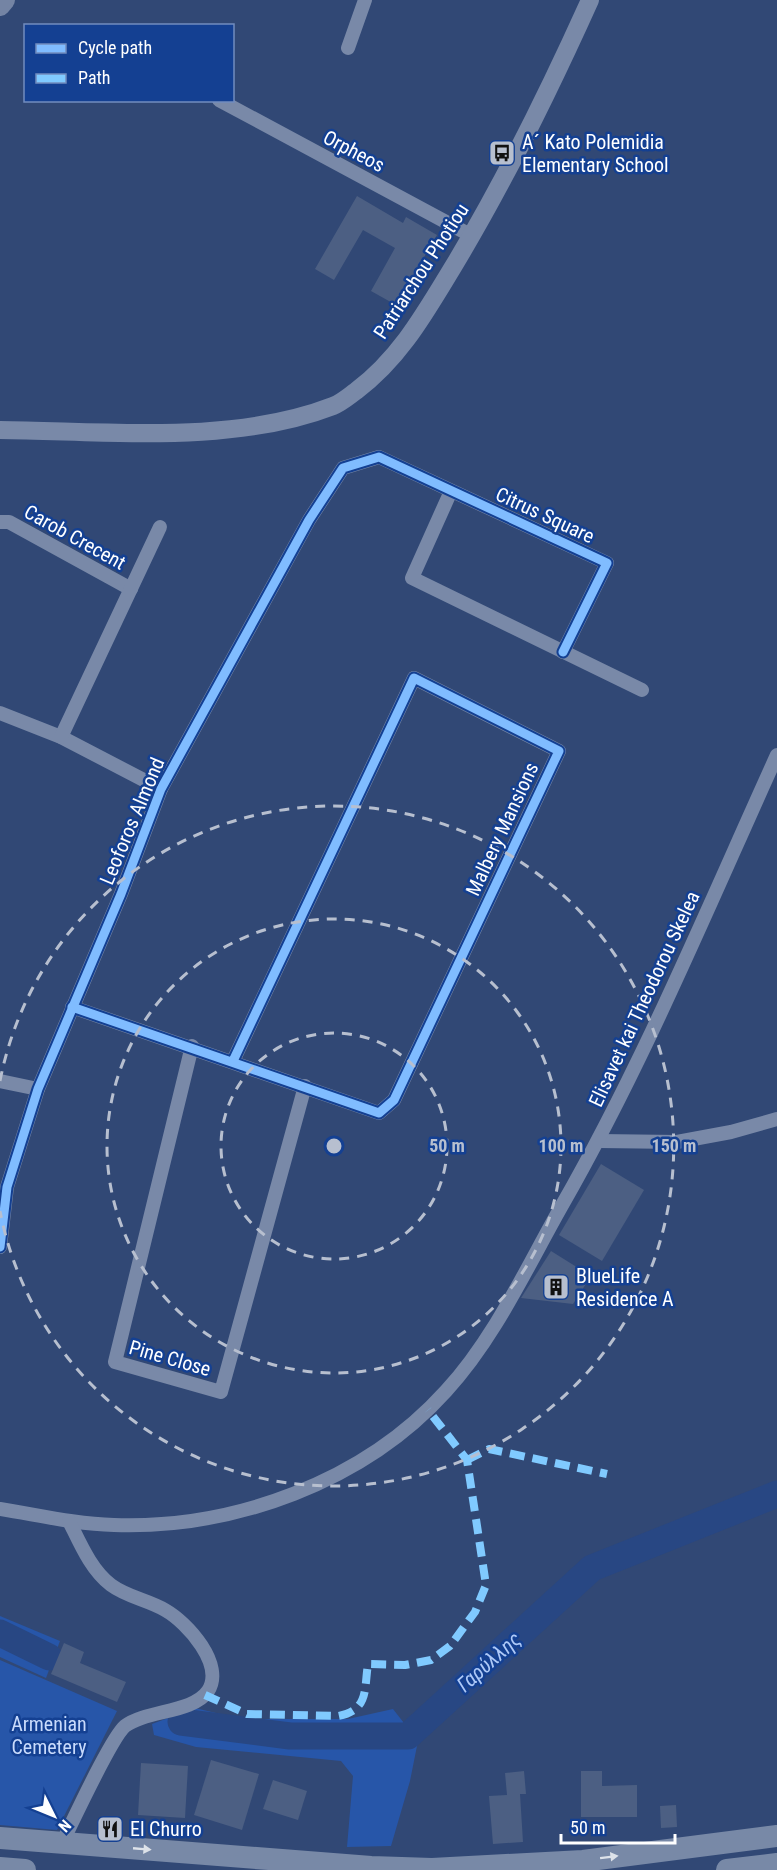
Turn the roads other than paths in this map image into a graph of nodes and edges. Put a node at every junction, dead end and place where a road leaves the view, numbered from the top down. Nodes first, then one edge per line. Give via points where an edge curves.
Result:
1 (5, 0) edge
2 (365, 0) edge
3 (590, 0) edge
4 (0, 6) edge
5 (348, 48) dead end
6 (223, 102) edge
7 (472, 236) junction
8 (0, 430) edge
9 (378, 457) joint
10 (451, 491) junction
11 (0, 522) edge
12 (160, 527) dead end
13 (131, 589) junction
14 (563, 652) junction
15 (642, 690) dead end
16 (0, 712) edge
17 (61, 737) junction
18 (777, 755) edge
19 (161, 789) junction
20 (72, 1007) junction
21 (192, 1046) junction
22 (233, 1061) junction
23 (0, 1081) edge
24 (305, 1086) junction
25 (38, 1089) junction
26 (777, 1119) edge
27 (599, 1141) junction
28 (0, 1247) edge
29 (0, 1509) edge
30 (69, 1521) junction
31 (777, 1837) edge
32 (0, 1838) edge
33 (62, 1843) junction
34 (777, 1864) edge
35 (0, 1868) edge
36 (25, 1870) edge
37 (727, 1870) edge

1 - 4 main road
2 - 5 street
3 - 7 street, Patriarchou Photiou via 522,146
6 - 7 street, Orpheos
7 - 8 street, Patriarchou Photiou via 414,332 379,373 336,405 276,424 190,432
9 - 10 street, Citrus Square
9 - 19 street, Leoforos Almond via 343,468 309,520
10 - 14 street via 412,578
10 - 14 street, Citrus Square via 607,563
11 - 13 street, Carob Crecent via 9,522
12 - 13 street
13 - 17 street
14 - 15 street
16 - 17 street
17 - 19 street
18 - 27 street, Elisavet kai Theodorou Skelea
19 - 20 street, Leoforos Almond
20 - 21 street, Malbery Mansions
20 - 25 street, Leoforos Almond
21 - 22 street, Malbery Mansions
21 - 24 street, Pine Close via 115,1362 221,1392
22 - 24 street, Malbery Mansions
22 - 24 street, Malbery Mansions via 414,678 559,751 394,1100 379,1113
23 - 25 street
25 - 28 street, Leoforos Almond via 7,1187
26 - 27 street via 677,1142
27 - 30 street, Elisavet kai Theodorou Skelea via 471,1360 447,1390 372,1454 286,1497 245,1510 150,1524
29 - 30 street, Elisavet kai Theodorou Skelea
30 - 33 street via 101,1575 120,1591 168,1611 200,1645 211,1663 213,1681 205,1695 126,1726 119,1733
33 -> 31 main road via 432,1869 583,1861
32 - 33 main road
34 - 37 main road
35 - 36 main road

